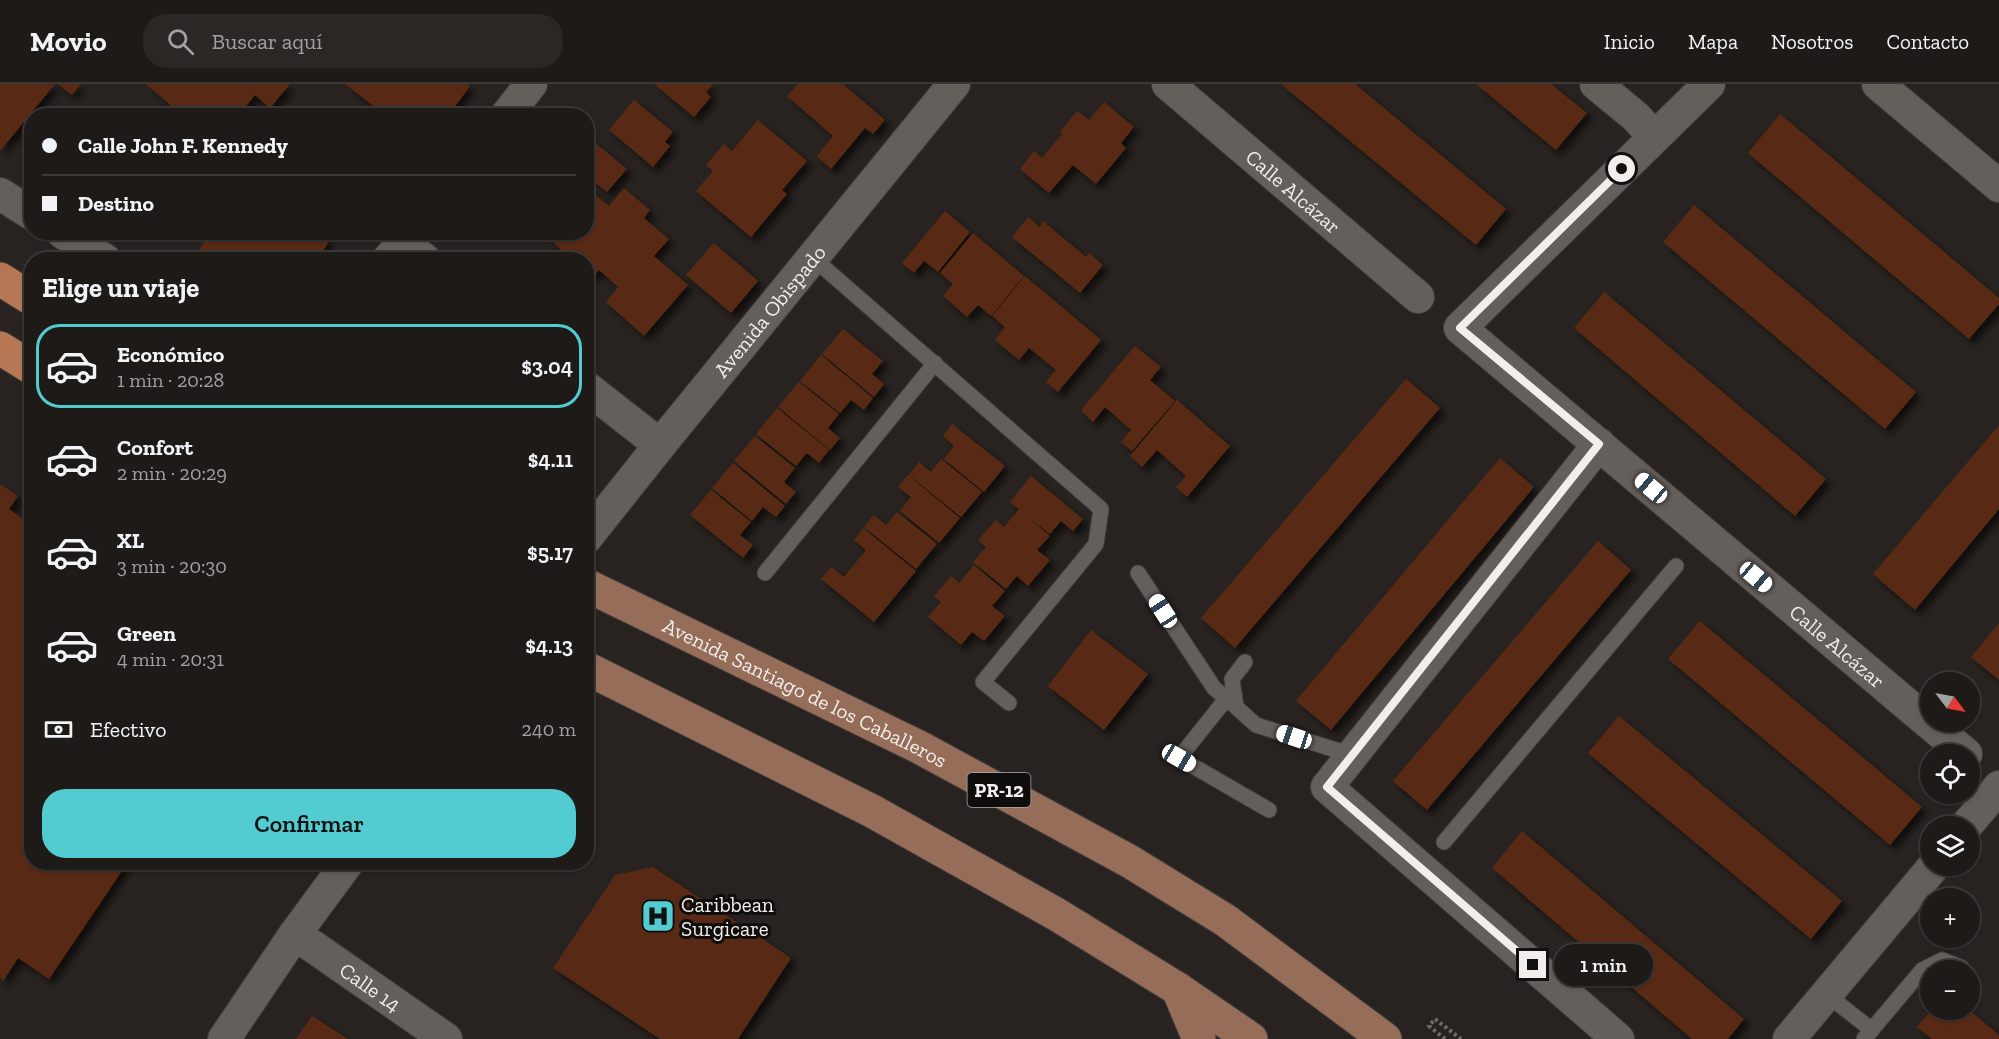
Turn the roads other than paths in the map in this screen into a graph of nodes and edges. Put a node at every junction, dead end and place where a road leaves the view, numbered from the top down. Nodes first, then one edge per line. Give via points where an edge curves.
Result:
1 (531, 84) edge
2 (954, 84) edge
3 (1168, 84) edge
4 (1596, 84) edge
5 (1709, 84) edge
6 (1878, 84) edge
7 (512, 108) edge
8 (1654, 137) junction
9 (1999, 186) edge
10 (0, 194) edge
11 (24, 209) edge
12 (74, 240) edge
13 (93, 252) edge
14 (813, 258) junction
15 (0, 279) edge
16 (24, 294) edge
17 (1418, 297) dead end
18 (0, 348) edge
19 (24, 363) edge
20 (935, 363) junction
21 (594, 393) edge
22 (1599, 444) junction
23 (660, 445) junction
24 (594, 528) edge
25 (1676, 566) dead end
26 (765, 573) dead end
27 (1138, 573) dead end
28 (594, 589) edge
29 (1245, 662) dead end
30 (594, 672) edge
31 (1009, 703) dead end
32 (1231, 703) junction
33 (1954, 744) edge
34 (1352, 755) junction
35 (1980, 766) edge
36 (1999, 782) edge
37 (1999, 787) edge
38 (1269, 810) dead end
39 (1974, 816) edge
40 (1444, 842) dead end
41 (342, 870) edge
42 (1926, 876) edge
43 (295, 934) junction
44 (1920, 972) edge
45 (1178, 989) junction
46 (1826, 994) junction
47 (1868, 1034) edge
48 (224, 1039) edge
49 (446, 1039) edge
50 (1199, 1039) edge
51 (1251, 1039) edge
52 (1385, 1039) edge
53 (1618, 1039) edge
54 (1789, 1039) edge

1 - 7 street
2 - 14 street, Avenida Obispado
3 - 17 street, Calle Alcázar
4 - 8 street
5 - 8 street
6 - 9 street
8 - 22 street, Calle Alcázar via 1460,328
10 - 11 street
12 - 13 street
14 - 20 lane
14 - 23 street, Avenida Obispado
15 - 16 highway
18 - 19 highway
20 - 26 lane
20 - 31 lane via 1101,509 1096,544 983,682
21 - 23 street
22 - 33 street, Calle Alcázar
22 - 34 street
23 - 24 street, Avenida Obispado
25 - 40 lane
27 - 32 lane via 1214,688
28 - 52 main road, Avenida Santiago de los Caballeros / PR-12 via 919,747 1129,861 1225,920
29 - 32 lane via 1232,679
30 - 45 main road via 872,811 1056,914
32 - 34 lane via 1256,725
32 - 38 lane via 1179,758
34 - 53 street via 1327,787
35 - 36 street
37 - 39 street
41 - 43 street
42 - 46 street
43 - 48 street
43 - 49 street, Calle 14
44 - 47 lane
45 - 50 main road
45 - 51 main road
46 - 47 lane
46 - 54 street

